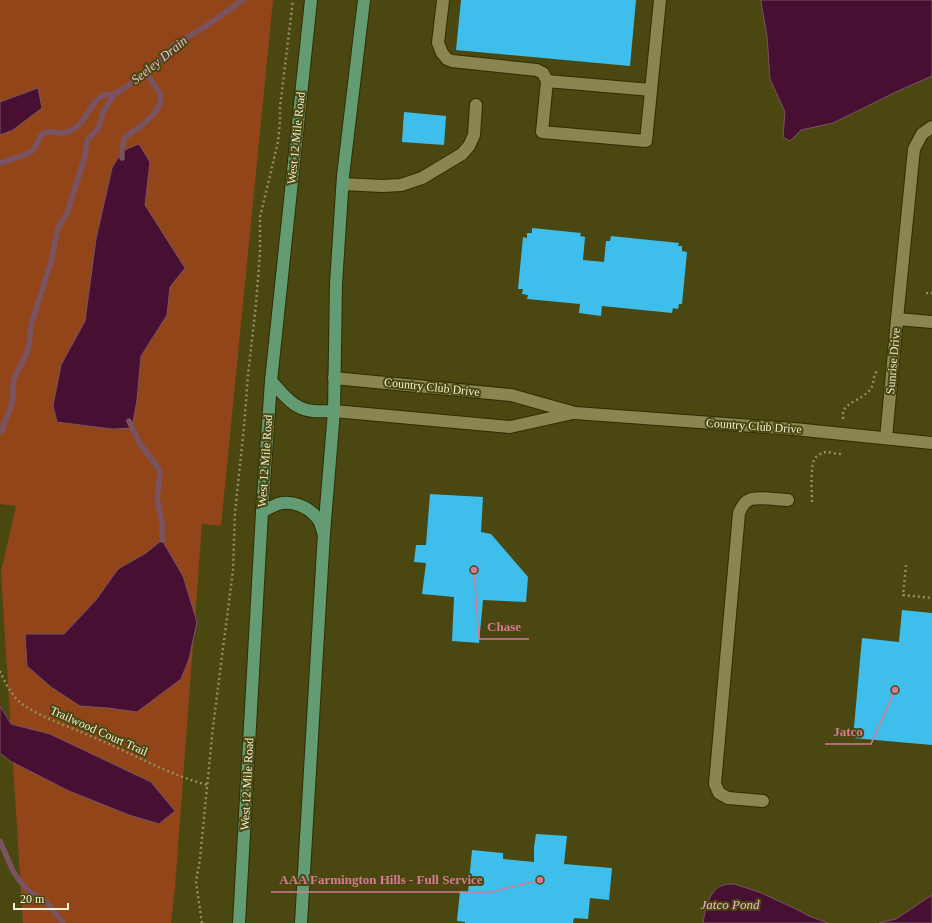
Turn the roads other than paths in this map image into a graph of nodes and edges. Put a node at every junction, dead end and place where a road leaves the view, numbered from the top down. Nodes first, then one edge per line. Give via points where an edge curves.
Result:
1 (311, 0) edge
2 (364, 0) edge
3 (443, 0) edge
4 (660, 0) edge
5 (547, 81) junction
6 (652, 90) junction
7 (476, 105) dead end
8 (932, 127) edge
9 (343, 184) junction
10 (897, 319) junction
11 (932, 322) edge
12 (334, 378) junction
13 (271, 381) junction
14 (334, 412) junction
15 (575, 413) junction
16 (886, 438) junction
17 (932, 443) edge
18 (788, 500) dead end
19 (262, 512) junction
20 (324, 533) junction
21 (763, 801) dead end
22 (239, 923) edge
23 (301, 923) edge

1 - 13 main road, West 12 Mile Road
2 - 9 main road
3 - 5 street via 438,43 447,59 537,70 543,73
4 - 6 street
5 - 6 street
5 - 6 street via 542,132 646,141
7 - 9 street via 474,135 469,146 462,154 422,178 401,185
8 - 10 street via 922,134 914,149
9 - 12 main road via 336,284
10 - 11 street, Sunrise Drive
10 - 16 street, Sunrise Drive
12 - 14 main road
12 - 15 street, Country Club Drive via 511,395
13 - 14 main road via 286,398 300,408
13 - 19 main road, West 12 Mile Road
14 - 15 street, Country Club Drive via 510,427
14 - 20 main road
15 - 16 street, Country Club Drive
16 - 17 street, Country Club Drive
18 - 21 street via 749,500 739,513 715,776 719,793 728,798
19 - 20 main road via 278,504 296,503 318,518
19 - 22 main road, West 12 Mile Road
20 - 23 main road

